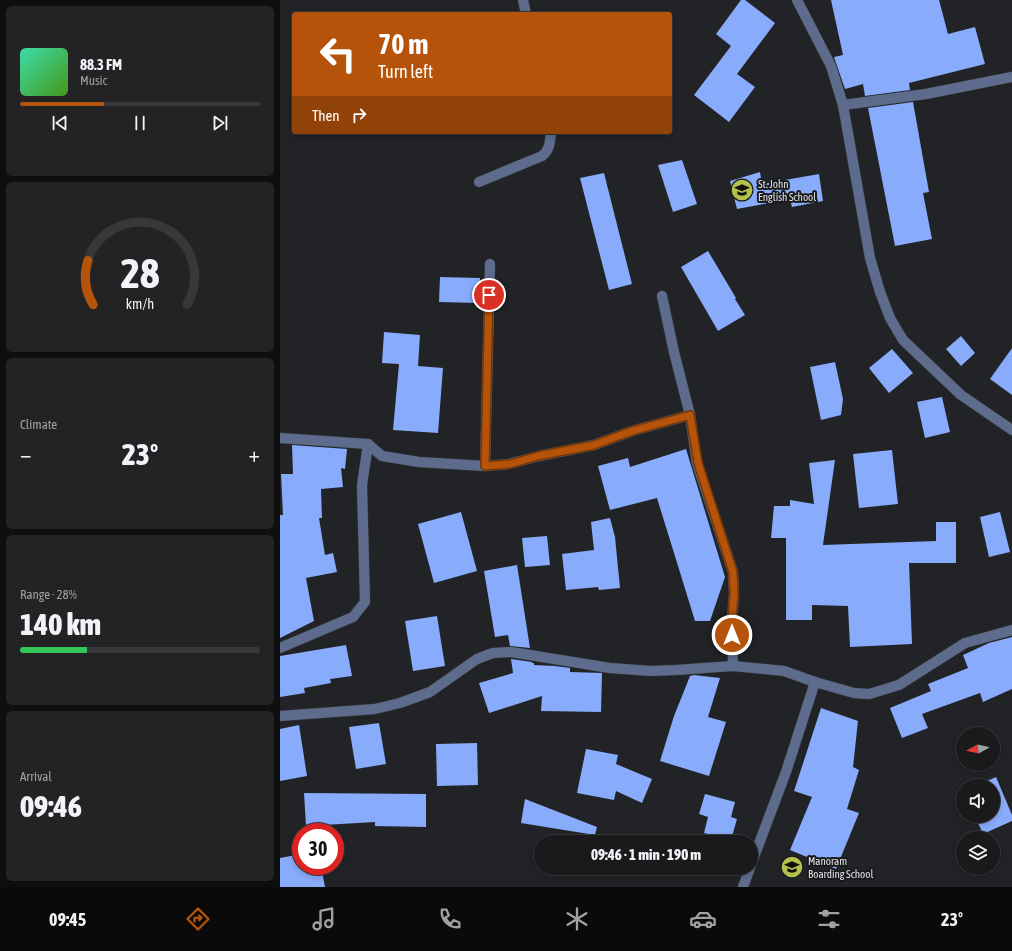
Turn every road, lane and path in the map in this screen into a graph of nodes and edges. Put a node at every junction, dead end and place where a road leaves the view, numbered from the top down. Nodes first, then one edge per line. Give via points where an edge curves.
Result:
1 (523, 0) edge
2 (796, 0) edge
3 (526, 12) edge
4 (1012, 77) edge
5 (843, 105) junction
6 (551, 134) edge
7 (479, 182) dead end
8 (490, 264) dead end
9 (662, 296) dead end
10 (690, 415) junction
11 (1012, 430) edge
12 (280, 438) edge
13 (368, 444) junction
14 (485, 466) junction
15 (1012, 630) edge
16 (280, 648) edge
17 (733, 666) junction
18 (816, 682) junction
19 (280, 716) edge
20 (758, 846) edge
21 (747, 875) edge
22 (743, 887) edge

1 - 3 street
2 - 5 street via 831,66
4 - 5 street via 926,94
5 - 11 street via 870,258 890,318 903,340 961,395
6 - 7 street via 549,148 542,156
8 - 14 street
9 - 10 street
10 - 14 street via 632,431 594,445 510,464
10 - 17 street via 698,463 733,572
12 - 13 street
13 - 14 street via 382,456 419,462
13 - 16 street via 362,485 365,602 353,617
15 - 18 street via 965,643 900,685 869,694
17 - 18 street via 784,671
17 - 19 street via 651,671 610,668 511,652 493,653 477,660 430,692 400,703 375,709
18 - 20 street
21 - 22 street

